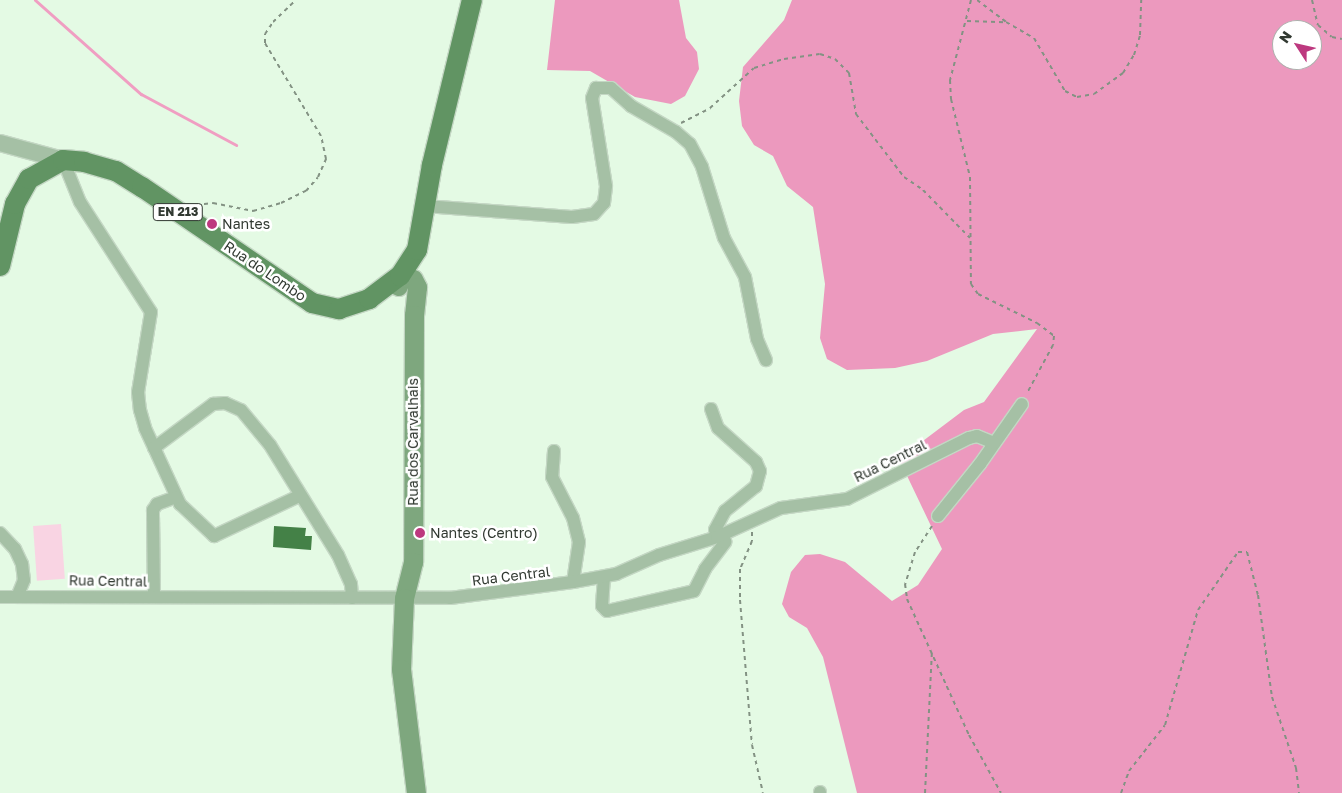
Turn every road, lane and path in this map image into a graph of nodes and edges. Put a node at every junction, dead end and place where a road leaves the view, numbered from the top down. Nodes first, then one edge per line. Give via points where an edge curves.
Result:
1 (296, 0) edge
2 (472, 0) edge
3 (971, 0) edge
4 (977, 0) edge
5 (1141, 0) edge
6 (1312, 0) edge
7 (967, 21) junction
8 (1006, 22) junction
9 (1342, 39) edge
10 (670, 128) junction
11 (0, 143) edge
12 (63, 160) junction
13 (426, 206) junction
14 (172, 208) junction
15 (970, 238) junction
16 (0, 266) edge
17 (403, 286) junction
18 (766, 360) dead end
19 (1022, 404) joint
20 (711, 409) dead end
21 (994, 443) junction
22 (154, 448) junction
23 (554, 451) dead end
24 (299, 496) junction
25 (176, 497) junction
26 (938, 516) joint
27 (748, 523) junction
28 (0, 532) edge
29 (720, 536) junction
30 (604, 577) junction
31 (573, 582) junction
32 (18, 595) junction
33 (154, 596) junction
34 (0, 597) edge
35 (352, 598) junction
36 (404, 598) junction
37 (932, 650) junction
38 (416, 793) edge
39 (763, 793) edge
40 (925, 793) edge
41 (1001, 793) edge
42 (1121, 793) edge
43 (1299, 793) edge

1 - 14 path via 272,22 265,34 265,43 321,136 326,159 318,177 306,191 253,211 214,203
2 - 13 main road, EN 213 via 432,165
3 - 7 path
4 - 8 path
5 - 8 path via 1140,35 1134,55 1123,73 1094,94 1077,97 1065,91 1034,38
6 - 9 path via 1318,25 1332,37
7 - 8 path
7 - 15 path via 950,80 951,99 970,177
10 - 13 street via 631,106 611,88 596,88 592,98 606,186 604,203 594,214 572,217
10 - 15 path via 710,108 754,68 784,59 820,54 835,59 850,73 856,114 904,177 923,190
10 - 18 street via 690,144 702,167 724,238 744,277 757,339
11 - 12 street
12 - 14 main road, Rua do Lombo / EN 213 via 92,163 116,171
12 - 16 main road, Rua do Lombo / EN 213 via 40,170 21,190
12 - 22 street via 80,202 151,312 138,392 145,428
13 - 17 main road, EN 213 via 417,250
14 - 17 main road, Rua do Lombo / EN 213 via 294,292 325,308 354,306
15 - 19 path via 971,284 978,294 1036,323 1054,336 1053,345
17 - 36 main road, Rua dos Carvalhais via 414,315 413,562
19 - 21 street
20 - 29 street via 718,428 756,462 760,471 756,486 725,511 715,530
21 - 26 street
21 - 27 street, Rua Central via 977,436 969,438 846,499 797,503
22 - 24 street via 213,404 232,405 241,410 265,438
22 - 25 street
23 - 31 street via 552,477 573,518 579,542
24 - 25 street via 214,536
24 - 35 street via 338,556 351,584
25 - 33 street via 157,504 153,510
26 - 37 path via 915,552 905,584 907,600
27 - 29 street, Rua Central
27 - 39 path via 752,541 740,570 740,600 752,745
28 - 32 street via 15,549 22,564 24,580
29 - 30 street, Rua Central
29 - 30 street via 725,542 705,569 694,592 607,611 602,606
30 - 31 street, Rua Central
31 - 36 street, Rua Central via 450,598
32 - 33 street, Rua Central
32 - 34 street, Rua Central
33 - 35 street, Rua Central
35 - 36 street, Rua Central
36 - 38 main road, Rua dos Carvalhais via 401,669
37 - 40 path
37 - 41 path via 969,735
42 - 43 path via 1129,771 1165,725 1198,610 1238,552 1247,552 1258,596 1272,697 1296,768

